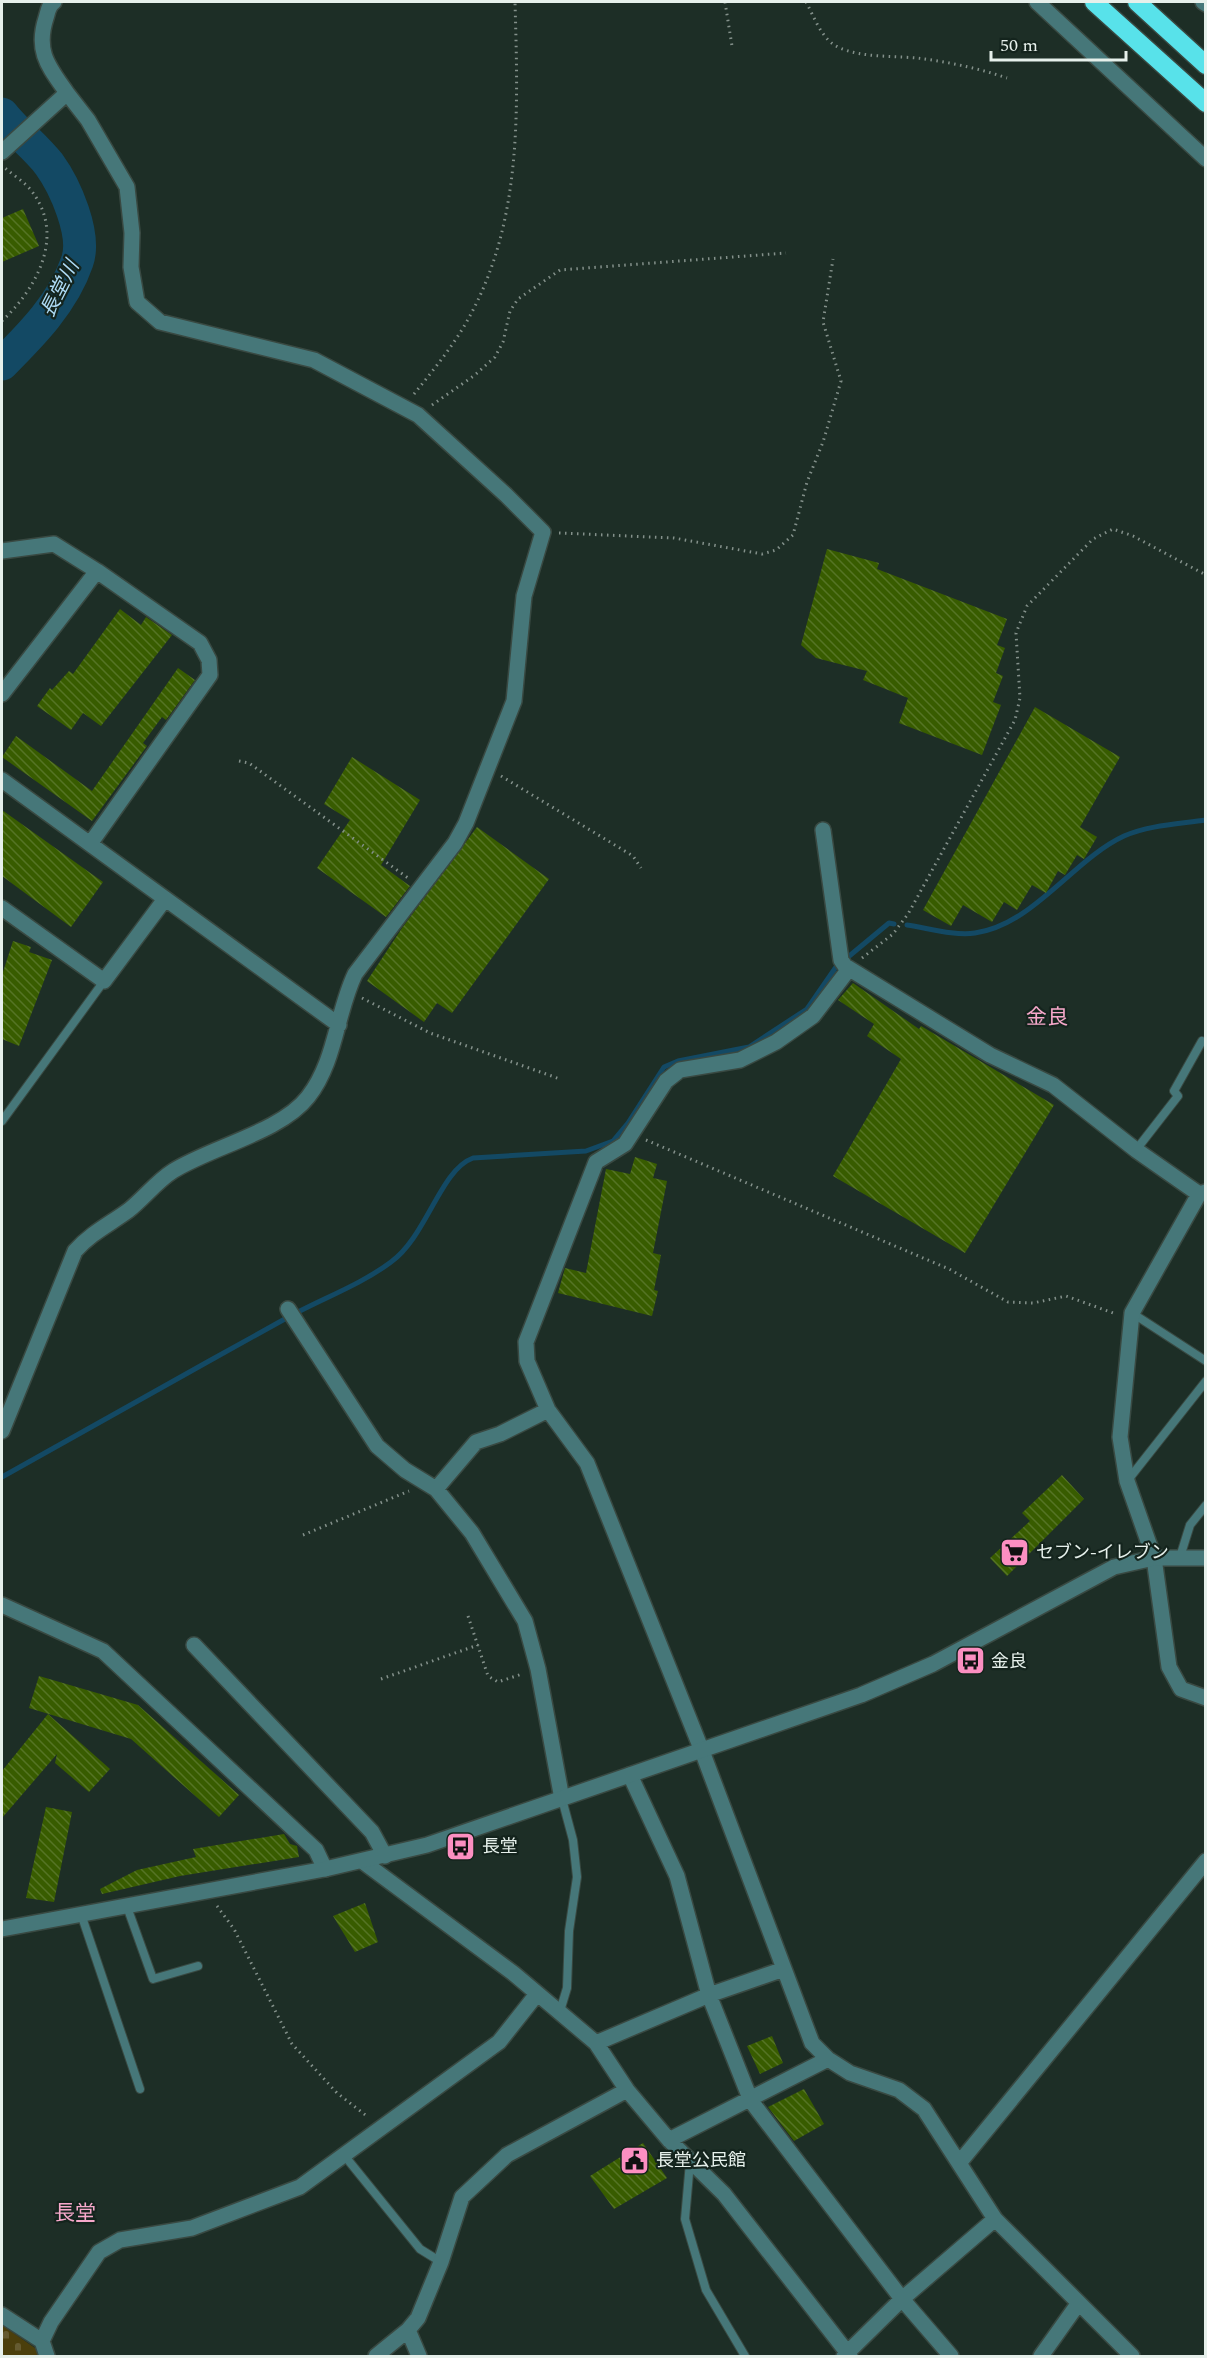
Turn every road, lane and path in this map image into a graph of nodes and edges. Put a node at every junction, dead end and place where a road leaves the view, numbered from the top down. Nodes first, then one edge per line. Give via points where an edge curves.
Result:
1 (54, 2) edge
2 (515, 2) edge
3 (725, 2) edge
4 (806, 2) edge
5 (1037, 2) edge
6 (1094, 2) edge
7 (1137, 2) edge
8 (732, 46) dead end
9 (1206, 65) edge
10 (1007, 78) dead end
11 (68, 93) junction
12 (1206, 103) edge
13 (2, 152) edge
14 (1206, 159) edge
15 (2, 165) edge
16 (786, 253) dead end
17 (833, 259) dead end
18 (2, 321) edge
19 (403, 407) junction
20 (418, 415) junction
21 (543, 532) junction
22 (2, 551) edge
23 (97, 571) junction
24 (1206, 575) edge
25 (2, 694) edge
26 (239, 761) dead end
27 (488, 768) junction
28 (2, 780) edge
29 (823, 830) dead end
30 (90, 844) junction
31 (641, 868) dead end
32 (421, 887) junction
33 (165, 898) junction
34 (2, 908) edge
35 (845, 965) junction
36 (104, 981) junction
37 (347, 991) junction
38 (339, 1025) junction
39 (1202, 1041) dead end
40 (560, 1079) dead end
41 (2, 1121) edge
42 (633, 1134) junction
43 (1136, 1150) junction
44 (1202, 1193) edge
45 (288, 1309) dead end
46 (1131, 1316) junction
47 (1206, 1361) edge
48 (1206, 1381) edge
49 (548, 1410) junction
50 (2, 1431) edge
51 (1127, 1481) junction
52 (432, 1487) junction
53 (1206, 1505) edge
54 (303, 1535) dead end
55 (1180, 1557) junction
56 (1154, 1558) junction
57 (1206, 1558) edge
58 (2, 1605) edge
59 (468, 1616) dead end
60 (194, 1645) dead end
61 (478, 1645) junction
62 (538, 1669) junction
63 (381, 1678) dead end
64 (1206, 1698) edge
65 (702, 1751) junction
66 (630, 1775) junction
67 (562, 1799) junction
68 (385, 1856) junction
69 (362, 1861) junction
70 (1206, 1862) edge
71 (325, 1869) junction
72 (209, 1889) junction
73 (126, 1904) junction
74 (81, 1912) junction
75 (2, 1929) edge
76 (198, 1966) dead end
77 (784, 1969) junction
78 (537, 1994) junction
79 (709, 1995) junction
80 (560, 2011) junction
81 (596, 2043) junction
82 (828, 2060) junction
83 (140, 2089) dead end
84 (627, 2090) junction
85 (751, 2101) junction
86 (381, 2127) junction
87 (669, 2140) junction
88 (344, 2155) junction
89 (690, 2162) junction
90 (960, 2162) junction
91 (995, 2219) junction
92 (441, 2262) junction
93 (902, 2299) junction
94 (1078, 2304) junction
95 (2, 2315) edge
96 (408, 2331) junction
97 (42, 2341) junction
98 (847, 2355) edge
99 (47, 2356) edge
100 (376, 2356) edge
101 (419, 2356) edge
102 (745, 2356) edge
103 (951, 2356) edge
104 (1041, 2356) edge
105 (1132, 2356) edge

1 - 11 street via 40,35 45,62
2 - 19 path via 518,106 504,231 481,294 463,328
3 - 8 path
4 - 10 path via 819,27 837,46 925,59
5 - 14 street
6 - 12 highway
7 - 9 highway
11 - 13 street
11 - 19 street via 127,187 137,302 160,322 314,360
15 - 18 path via 30,190 45,218 47,249 33,285
16 - 20 path via 560,270 518,299 510,311 495,357
17 - 21 path via 823,322 841,381 793,535 776,550 762,554 674,538
19 - 20 street
20 - 21 street
21 - 27 street via 525,596 514,701
22 - 23 street via 54,544
23 - 25 street
23 - 30 street via 200,643 209,660 210,675
24 - 35 path via 1133,536 1113,530 1094,539 1027,606 1016,633 1020,698 1015,720 908,914 893,934
26 - 32 path via 249,763
27 - 31 path via 633,856
27 - 32 street via 455,843
28 - 30 street
29 - 35 street
30 - 33 street
32 - 37 street via 355,974
33 - 36 street
33 - 38 street
34 - 36 street
35 - 42 street via 813,1016 776,1042 740,1060 680,1070 666,1081
35 - 43 street via 990,1054 1053,1085
36 - 41 lane
37 - 38 street
37 - 40 path via 430,1033
38 - 50 street via 326,1068 308,1098 285,1118 172,1171 75,1251
39 - 43 lane via 1174,1091 1178,1096
42 - 46 path via 949,1269 1008,1302 1033,1303 1066,1296
42 - 49 street via 625,1144 596,1162 526,1342 527,1361
43 - 44 street
44 - 46 street
45 - 52 street via 377,1446
46 - 47 lane
46 - 51 street via 1120,1437
48 - 51 lane
49 - 52 street via 476,1442
49 - 65 street via 587,1463
51 - 56 street
52 - 54 path via 390,1497
52 - 62 street via 472,1533 510,1595 525,1621
53 - 55 lane via 1190,1525
55 - 56 street
55 - 57 street
56 - 64 street via 1169,1667 1181,1689
56 - 65 street via 1114,1568 933,1664 861,1695
58 - 71 street via 103,1651 316,1850
59 - 61 path
60 - 68 street via 372,1832
61 - 62 path via 488,1676 498,1682
61 - 63 path
62 - 67 street
65 - 66 street
65 - 77 street
66 - 67 street
66 - 79 street via 677,1876
67 - 68 street
67 - 80 lane via 573,1840 577,1877 569,1931 567,1988
68 - 69 street
69 - 71 street
69 - 78 street
70 - 90 street
71 - 72 street
72 - 73 street
72 - 86 path via 234,1929 292,2044 337,2093
73 - 74 street
73 - 76 lane via 153,1979
74 - 75 street
74 - 83 lane
77 - 79 street
77 - 82 street via 812,2043
78 - 80 street
78 - 86 street via 499,2042
79 - 81 street
79 - 85 street
80 - 81 street
81 - 84 street
82 - 85 street
82 - 90 street via 850,2073 899,2090 924,2109
84 - 87 street
84 - 92 street via 507,2155 462,2197
85 - 87 street
85 - 93 street
86 - 88 street
87 - 89 street
88 - 92 lane via 420,2249
88 - 97 street via 300,2187 192,2228 120,2240 99,2252
89 - 98 street via 724,2194
89 - 102 lane via 685,2219 706,2290
90 - 91 street
91 - 93 street
91 - 94 street
92 - 96 street via 418,2318
93 - 98 street
93 - 103 street
94 - 104 street
94 - 105 street
95 - 97 street
96 - 100 street
96 - 101 street
97 - 99 street

